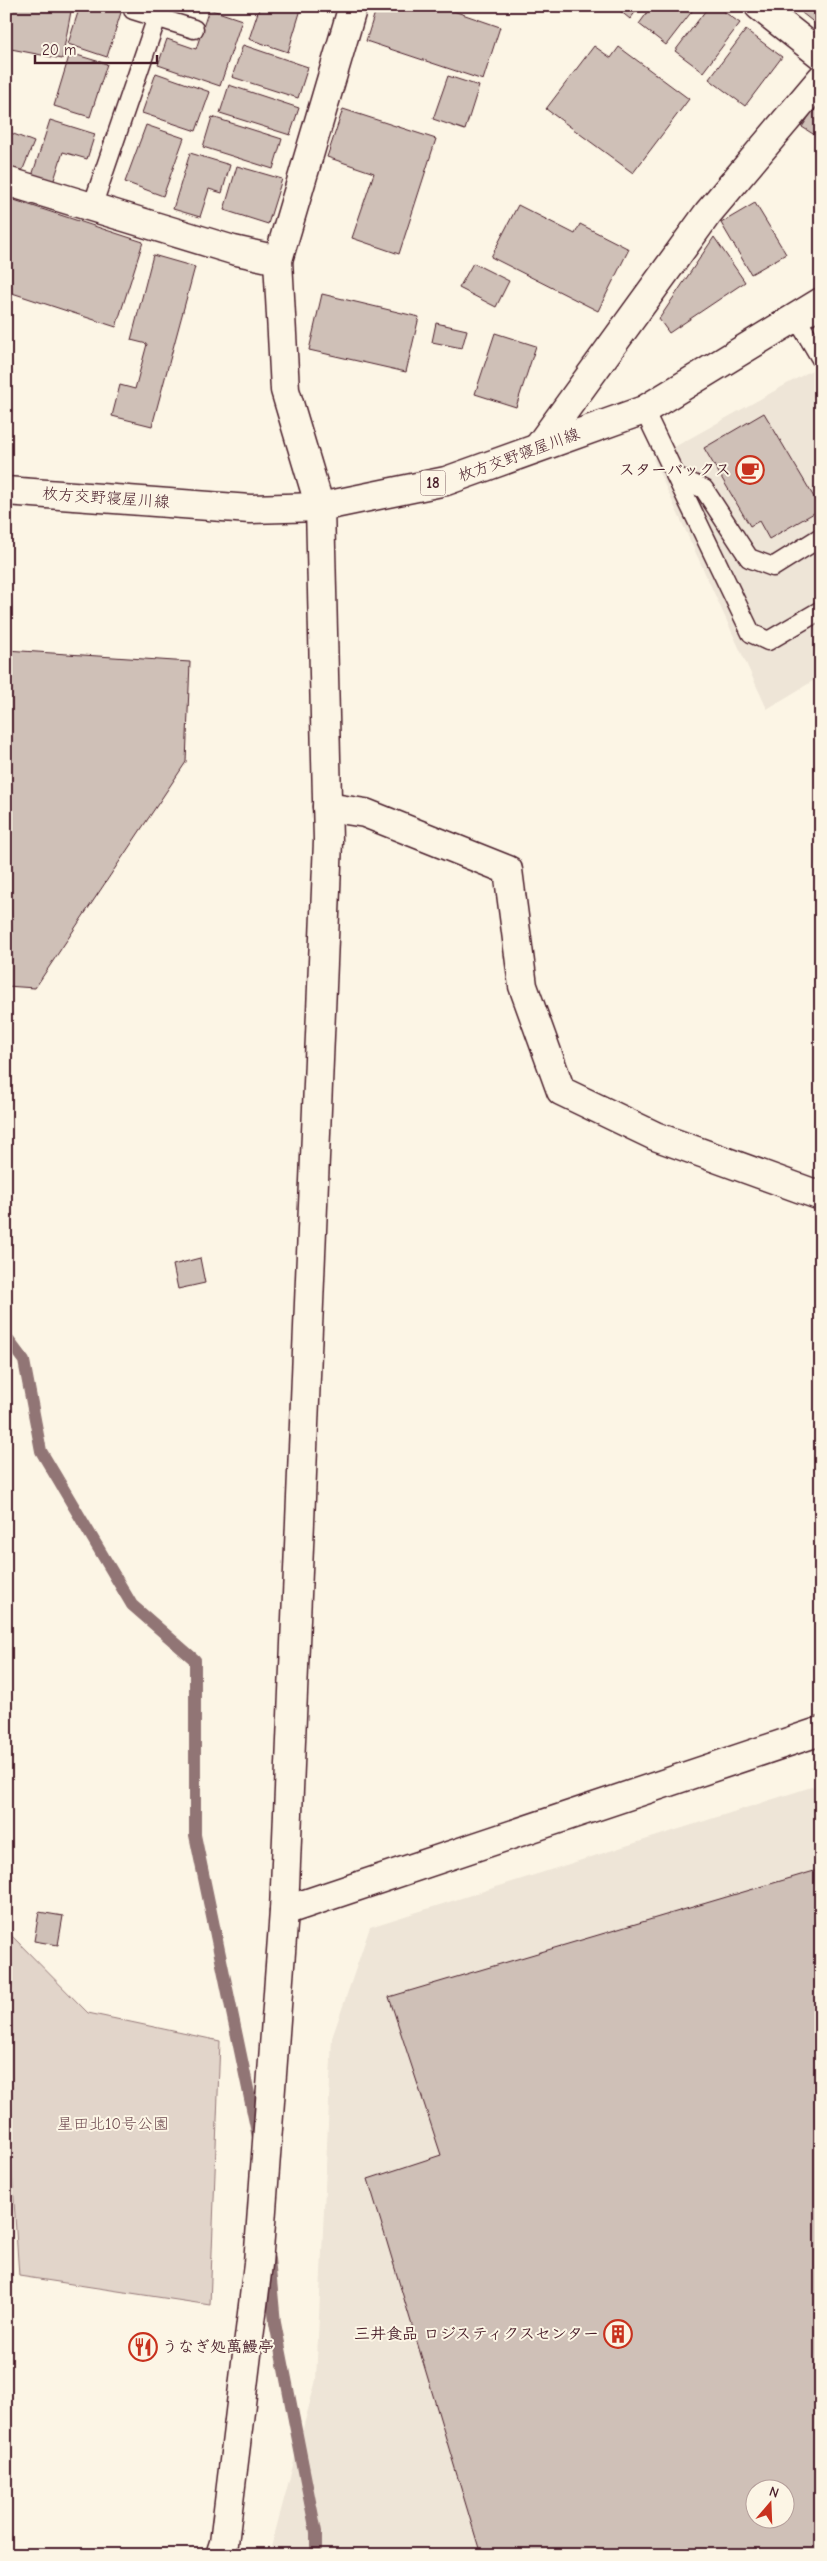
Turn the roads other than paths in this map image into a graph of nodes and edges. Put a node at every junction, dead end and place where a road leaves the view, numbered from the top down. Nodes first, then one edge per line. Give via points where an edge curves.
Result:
1 (353, 6) edge
2 (759, 6) edge
3 (133, 10) dead end
4 (157, 17) junction
5 (194, 29) dead end
6 (821, 55) edge
7 (821, 79) edge
8 (6, 181) edge
9 (92, 207) junction
10 (278, 260) junction
11 (821, 302) edge
12 (796, 317) junction
13 (821, 359) edge
14 (644, 410) junction
15 (539, 446) junction
16 (676, 476) junction
17 (6, 491) edge
18 (320, 508) junction
19 (821, 537) edge
20 (821, 610) edge
21 (327, 807) junction
22 (821, 1196) edge
23 (821, 1731) edge
24 (284, 1911) junction
25 (220, 2555) edge

1 - 10 street
2 - 6 street
3 - 4 lane
4 - 5 lane
4 - 9 lane
7 - 15 street via 708,213
8 - 9 street
9 - 10 street via 233,250
10 - 18 street via 284,390
11 - 12 street, 枚方交野寝屋川線 / 18
12 - 13 lane
12 - 14 street, 枚方交野寝屋川線 / 18
14 - 15 street, 枚方交野寝屋川線 / 18
14 - 16 lane
15 - 18 street, 枚方交野寝屋川線 / 18 via 446,481
16 - 19 lane via 704,490 749,558 762,565 773,567
16 - 20 lane via 751,633 768,641
17 - 18 street, 枚方交野寝屋川線 / 18 via 250,509
18 - 21 street
21 - 22 street via 365,813 508,870 523,986 561,1091 656,1136
21 - 24 street
23 - 24 street
24 - 25 street via 258,2264

